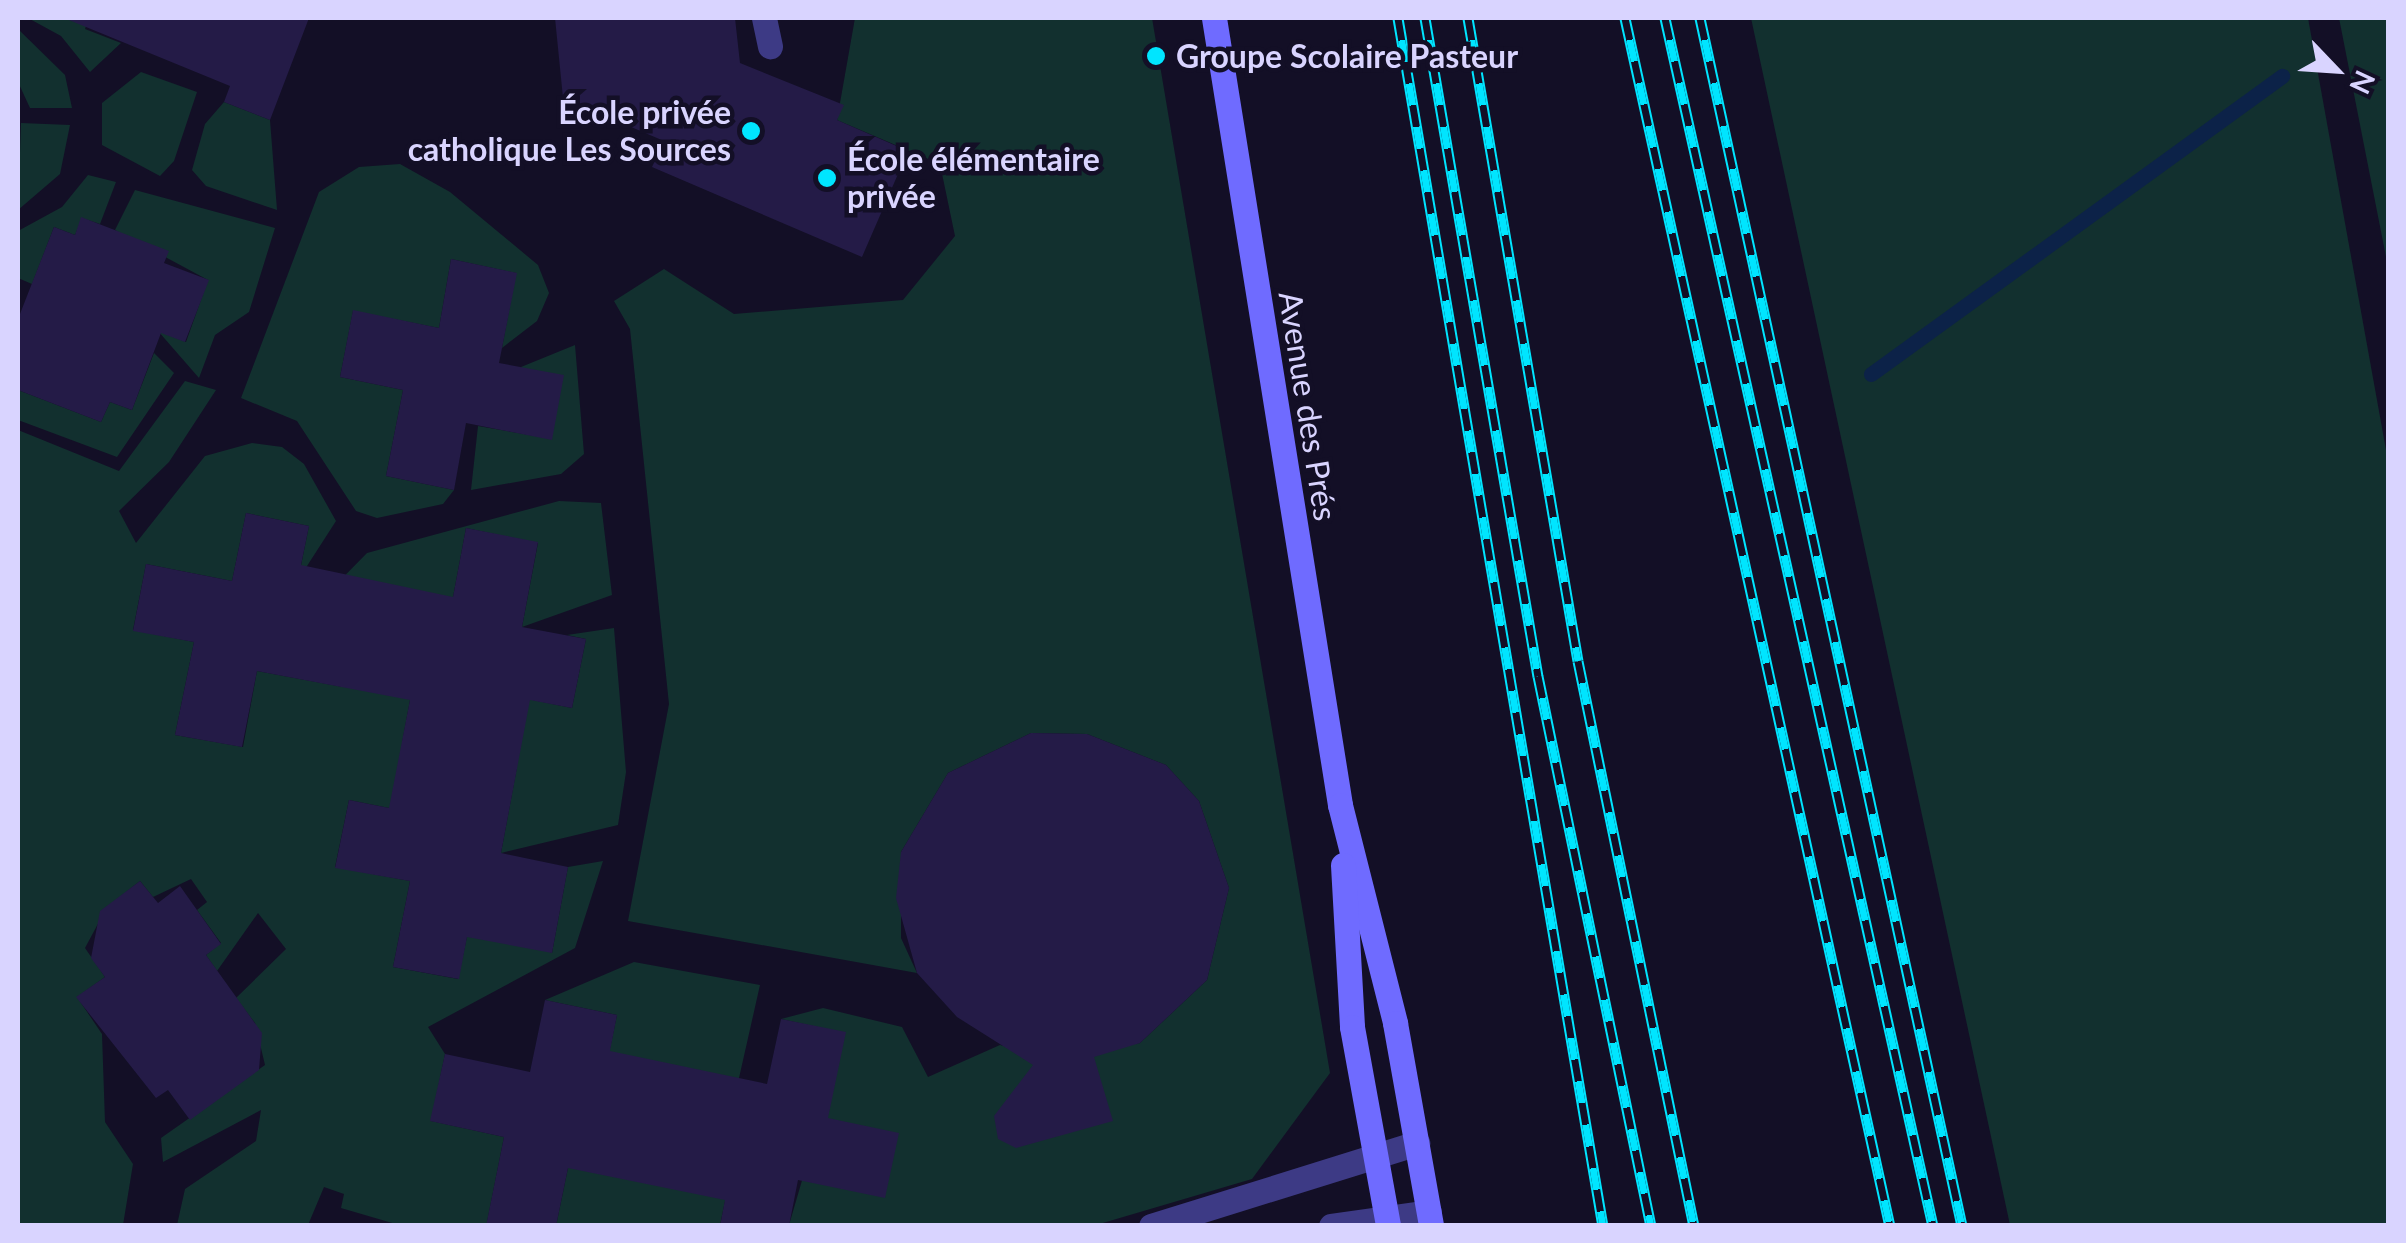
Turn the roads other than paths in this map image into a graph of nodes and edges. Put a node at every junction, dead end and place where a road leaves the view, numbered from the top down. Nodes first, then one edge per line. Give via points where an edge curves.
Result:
1 (764, 18) edge
2 (1214, 18) edge
3 (770, 46) dead end
4 (1340, 805) junction
5 (1417, 1143) junction
6 (1375, 1153) junction
7 (1430, 1219) edge
8 (1387, 1222) edge
9 (1151, 1226) edge
10 (1331, 1226) edge

1 - 3 street
2 - 4 main road, Avenue des Prés
4 - 5 main road, Avenue des Prés
4 - 6 main road, Avenue des Prés via 1352,1027
5 - 6 street
5 - 7 main road, Avenue des Prés
6 - 8 main road, Avenue des Prés
6 - 9 street
7 - 8 street
8 - 10 street

